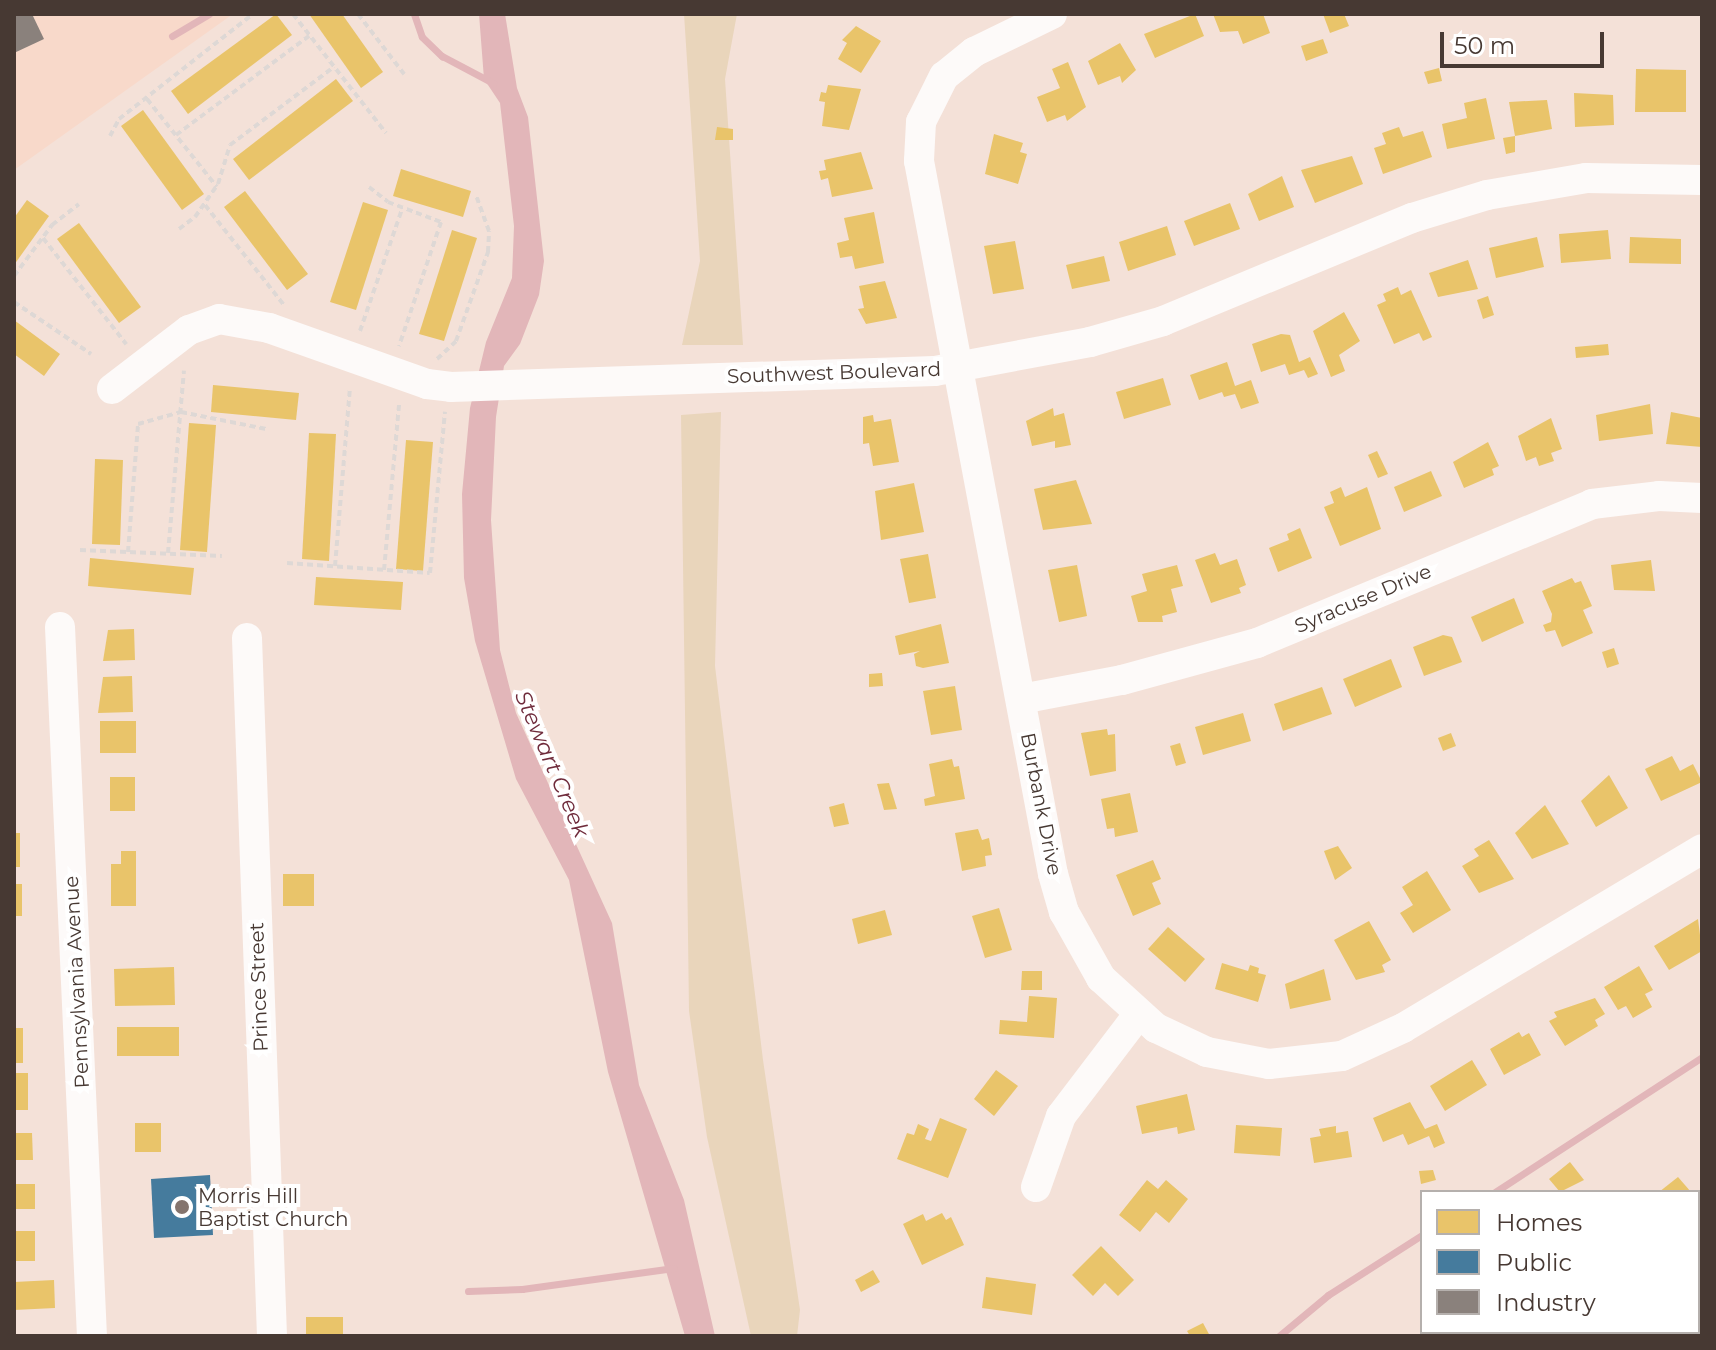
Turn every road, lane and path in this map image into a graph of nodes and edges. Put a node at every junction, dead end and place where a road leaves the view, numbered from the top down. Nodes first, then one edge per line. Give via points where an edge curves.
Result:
1 (253, 14) edge
2 (293, 14) edge
3 (358, 14) edge
4 (1052, 14) edge
5 (309, 36) junction
6 (334, 67) junction
7 (404, 74) dead end
8 (147, 99) junction
9 (386, 133) dead end
10 (176, 135) junction
11 (110, 136) dead end
12 (1702, 180) edge
13 (217, 187) junction
14 (369, 187) dead end
15 (476, 196) dead end
16 (79, 204) dead end
17 (205, 205) junction
18 (402, 209) junction
19 (179, 229) dead end
20 (43, 238) junction
21 (14, 276) edge
22 (14, 302) edge
23 (284, 305) dead end
24 (360, 331) dead end
25 (126, 344) dead end
26 (399, 346) dead end
27 (91, 354) dead end
28 (437, 359) dead end
29 (954, 367) junction
30 (184, 371) dead end
31 (350, 388) dead end
32 (112, 389) dead end
33 (448, 395) junction
34 (399, 404) dead end
35 (181, 412) junction
36 (266, 429) dead end
37 (1702, 498) edge
38 (80, 550) dead end
39 (128, 552) junction
40 (168, 553) junction
41 (222, 556) dead end
42 (287, 563) dead end
43 (335, 566) junction
44 (384, 570) junction
45 (60, 627) dead end
46 (247, 638) dead end
47 (1021, 699) junction
48 (1702, 849) edge
49 (1138, 1015) junction
50 (1036, 1187) dead end
51 (92, 1336) edge
52 (272, 1336) edge

1 - 8 path
2 - 5 path
3 - 7 path
4 - 29 street, Burbank Drive via 953,66 930,98 921,122 919,161
5 - 6 path
5 - 10 path
6 - 9 path
6 - 13 path via 230,145
8 - 10 path
8 - 11 path via 119,119
10 - 13 path
12 - 29 street, Southwest Boulevard via 1586,178 1487,195 1412,218 1163,321 1078,344
13 - 17 path
14 - 18 path
15 - 28 path via 489,231 488,252 456,341
16 - 20 path
17 - 19 path
17 - 23 path
18 - 24 path
18 - 26 path via 441,222
20 - 21 path
20 - 25 path
22 - 27 path
29 - 33 street, Southwest Boulevard via 511,385
29 - 47 street, Burbank Drive
30 - 35 path
31 - 43 path
32 - 33 street, Southwest Boulevard via 189,330 219,319 255,324
33 - 44 path via 430,573
34 - 44 path
35 - 36 path
35 - 39 path via 138,424
35 - 40 path
37 - 47 street, Syracuse Drive via 1659,496 1592,504 1257,643 1122,680
38 - 39 path
39 - 40 path
40 - 41 path
42 - 43 path
43 - 44 path
45 - 51 street, Pennsylvania Avenue
46 - 52 street, Prince Street
47 - 49 street, Burbank Drive via 1064,912 1101,978
48 - 49 street, Burbank Drive via 1403,1028 1342,1056 1307,1063 1232,1059 1173,1037
49 - 50 street via 1061,1116

